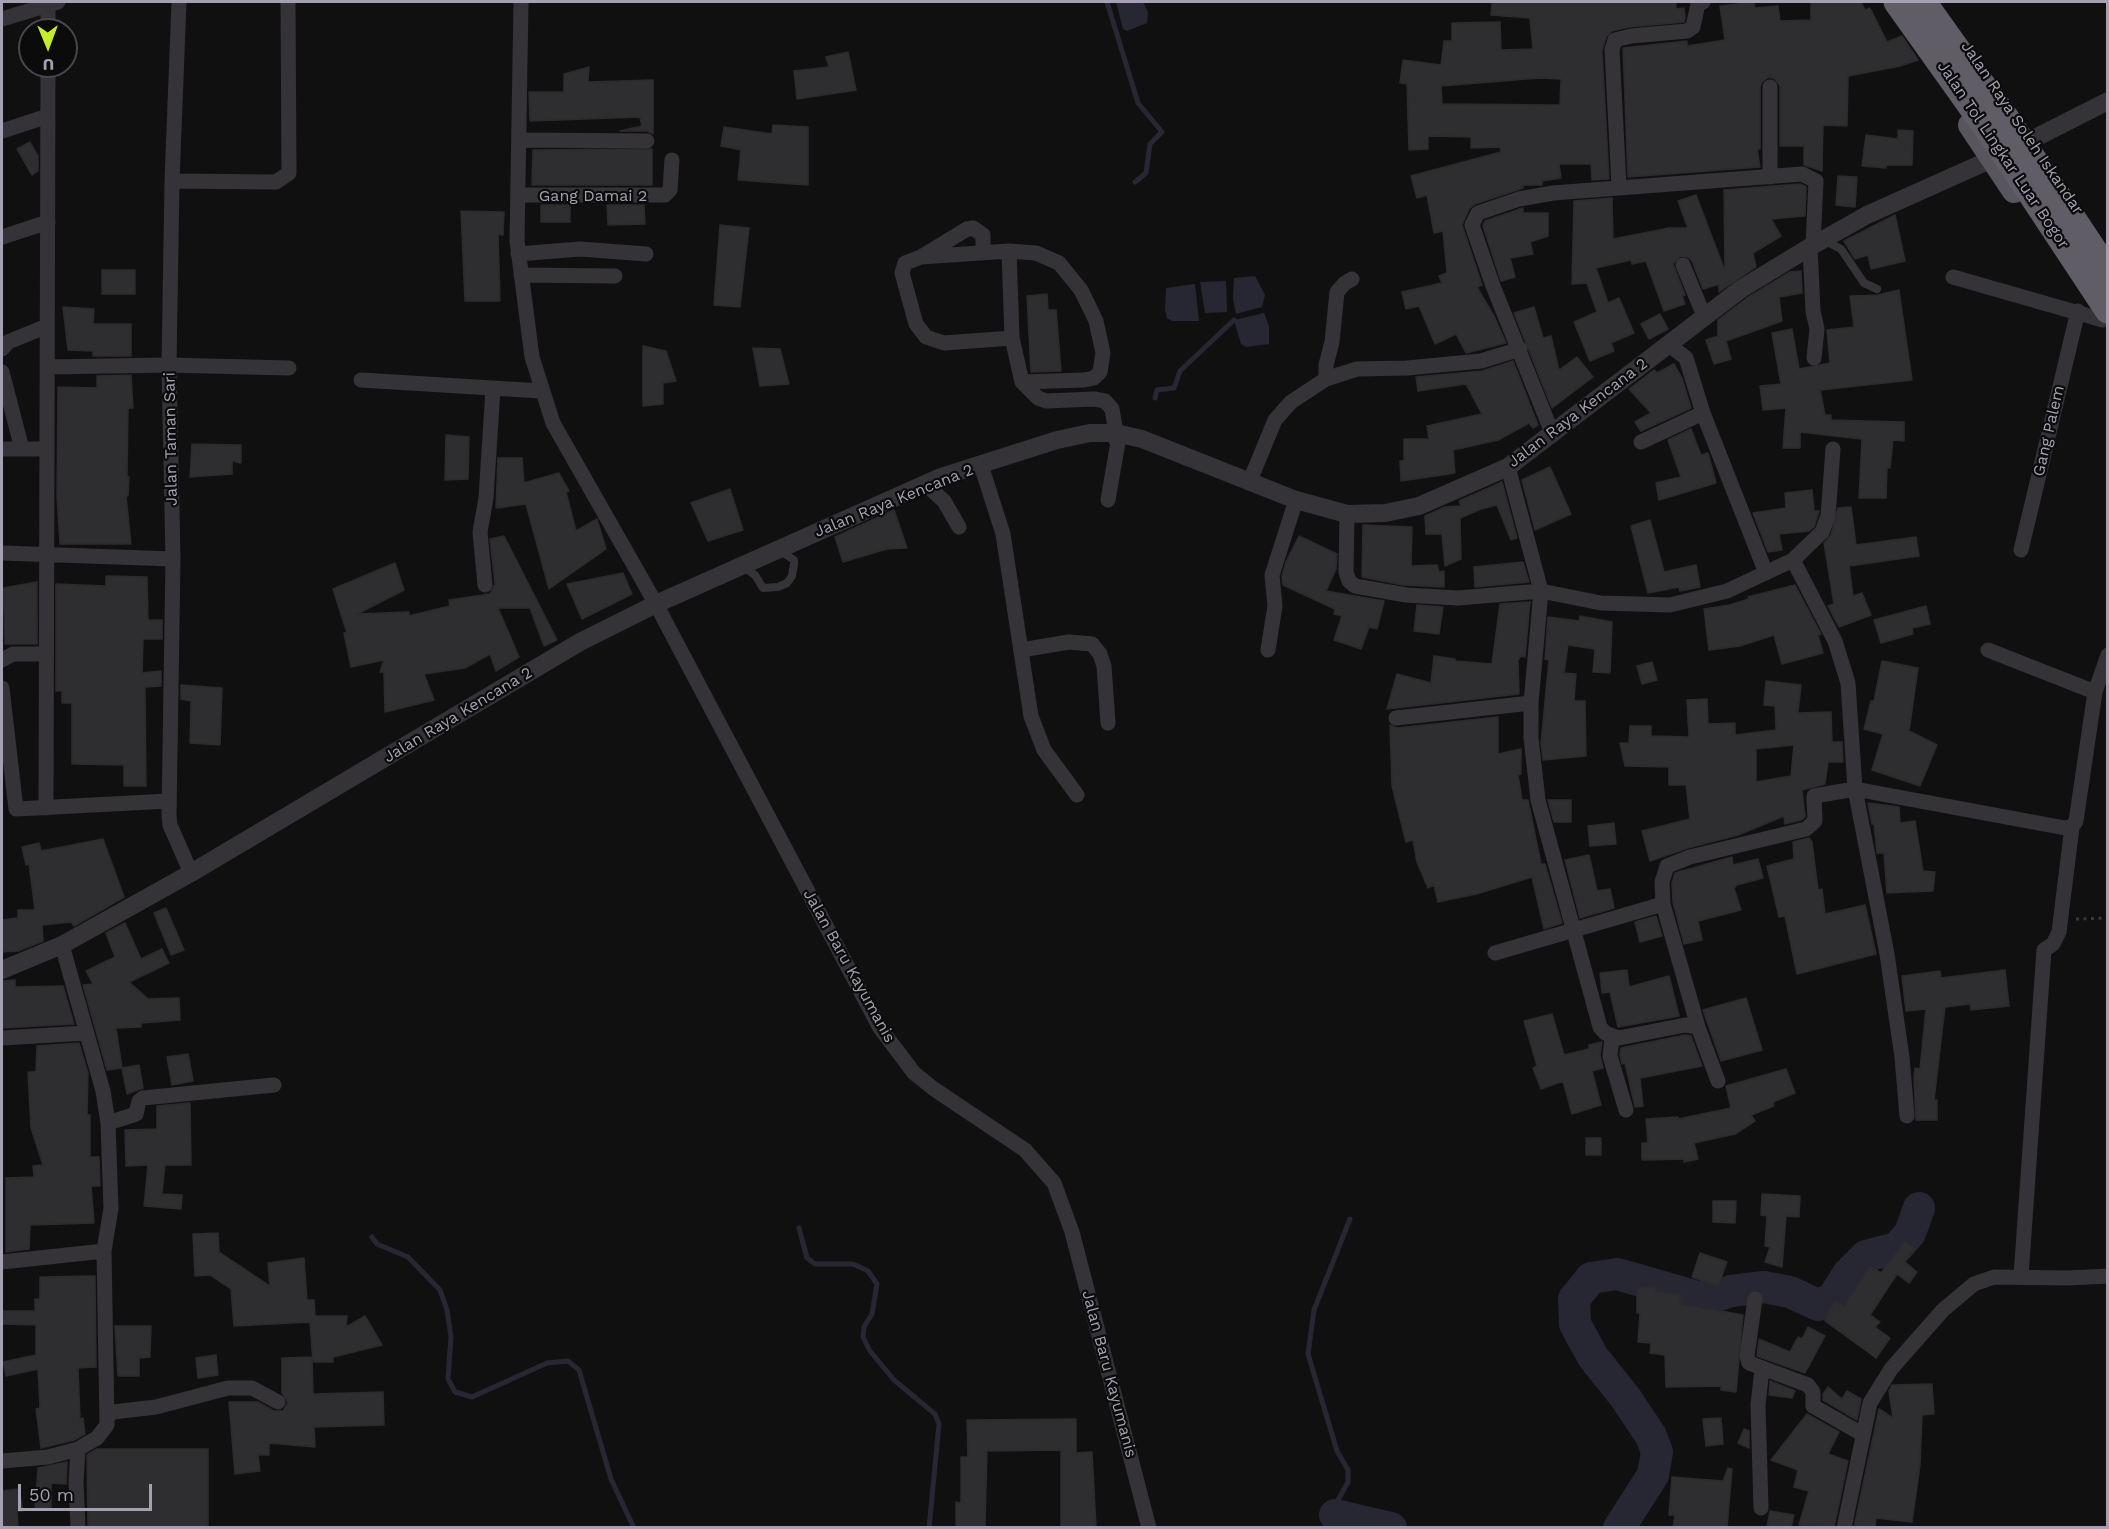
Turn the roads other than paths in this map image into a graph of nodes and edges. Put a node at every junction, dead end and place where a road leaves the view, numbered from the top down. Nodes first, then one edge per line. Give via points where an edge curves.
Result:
1 (180, 2) edge
2 (288, 2) edge
3 (520, 2) edge
4 (1703, 2) edge
5 (1890, 2) edge
6 (1897, 2) edge
7 (1923, 2) edge
8 (1936, 2) edge
9 (53, 3) edge
10 (50, 18) edge
11 (2, 19) edge
12 (48, 78) edge
13 (1770, 87) dead end
14 (2108, 101) edge
15 (48, 116) junction
16 (2, 131) edge
17 (519, 140) junction
18 (647, 141) dead end
19 (2029, 141) junction
20 (1992, 159) junction
21 (672, 160) dead end
22 (1770, 177) junction
23 (172, 182) junction
24 (1619, 186) junction
25 (519, 195) junction
26 (48, 222) junction
27 (2, 237) edge
28 (1815, 244) junction
29 (1009, 251) junction
30 (983, 253) junction
31 (518, 254) junction
32 (646, 254) dead end
33 (2108, 255) edge
34 (921, 257) junction
35 (1683, 265) dead end
36 (2108, 272) edge
37 (521, 275) junction
38 (615, 276) dead end
39 (1953, 277) dead end
40 (1352, 279) dead end
41 (1877, 289) dead end
42 (2078, 311) junction
43 (1704, 316) junction
44 (2106, 319) edge
45 (47, 326) junction
46 (1012, 338) junction
47 (1668, 344) junction
48 (2, 349) edge
49 (1520, 349) junction
50 (1814, 358) dead end
51 (169, 365) junction
52 (47, 367) junction
53 (289, 368) dead end
54 (2, 372) edge
55 (1326, 379) junction
56 (361, 380) dead end
57 (1022, 382) junction
58 (493, 389) junction
59 (541, 391) junction
60 (1703, 413) junction
61 (1113, 432) junction
62 (1553, 435) junction
63 (1641, 442) dead end
64 (2, 449) edge
65 (22, 449) junction
66 (47, 449) junction
67 (1833, 449) dead end
68 (981, 465) junction
69 (1508, 467) junction
70 (1249, 483) junction
71 (925, 484) junction
72 (1108, 500) dead end
73 (1296, 500) junction
74 (1347, 514) junction
75 (959, 527) dead end
76 (778, 549) junction
77 (2020, 550) dead end
78 (2, 553) edge
79 (46, 553) junction
80 (173, 559) junction
81 (1793, 560) junction
82 (741, 566) junction
83 (1766, 573) junction
84 (485, 585) dead end
85 (1541, 591) junction
86 (656, 604) junction
87 (1021, 650) junction
88 (1268, 650) dead end
89 (1988, 650) dead end
90 (46, 654) junction
91 (2108, 655) edge
92 (2, 660) edge
93 (2, 688) edge
94 (2096, 692) junction
95 (1531, 702) junction
96 (1396, 718) dead end
97 (1108, 723) dead end
98 (1856, 789) junction
99 (1077, 795) dead end
100 (169, 801) junction
101 (46, 808) junction
102 (2072, 827) junction
103 (191, 873) junction
104 (1663, 904) junction
105 (1574, 929) junction
106 (62, 945) junction
107 (1496, 953) dead end
108 (2, 970) edge
109 (1698, 1028) junction
110 (86, 1033) junction
111 (1612, 1037) junction
112 (2, 1038) edge
113 (1718, 1081) dead end
114 (274, 1085) dead end
115 (1626, 1110) dead end
116 (1906, 1116) dead end
117 (108, 1123) junction
118 (104, 1251) junction
119 (2, 1262) edge
120 (2020, 1276) junction
121 (2108, 1276) edge
122 (1755, 1299) dead end
123 (1762, 1369) junction
124 (278, 1402) dead end
125 (107, 1417) junction
126 (1862, 1434) junction
127 (78, 1449) junction
128 (2, 1461) edge
129 (1761, 1508) dead end
130 (78, 1527) edge
131 (1149, 1527) edge
132 (1844, 1527) edge

1 - 23 street, Jalan Taman Sari
2 - 23 street via 289,173 276,182
3 - 17 street, Jalan Baru Kayumanis
4 - 24 street via 1698,4 1693,27 1687,31 1616,40 1612,50
5 - 20 highway
6 - 44 highway, Jalan Tol Lingkar Luar Bogor via 2001,148
7 - 36 highway, Jalan Tol Lingkar Luar Bogor
8 - 19 highway, Jalan Raya Soleh Iskandar
9 - 10 street
9 - 11 street
12 - 15 street
13 - 22 street
14 - 19 street
15 - 16 street
15 - 26 street
17 - 18 street
17 - 25 street, Jalan Baru Kayumanis
19 - 33 highway, Jalan Raya Soleh Iskandar
20 - 28 street, Jalan Raya Kencana 2
20 - 44 highway
21 - 25 street, Gang Damai 2 via 670,190 665,195
22 - 24 street
22 - 28 street via 1802,174 1816,181
23 - 51 street, Jalan Taman Sari
24 - 49 street via 1519,199 1474,216 1472,225 1493,286
25 - 31 street, Jalan Baru Kayumanis
26 - 27 street
26 - 45 street
28 - 41 lane via 1841,249 1864,283
28 - 43 street, Jalan Raya Kencana 2
28 - 50 street
29 - 30 street
29 - 46 street
29 - 57 street via 1047,256 1071,276 1096,321 1103,353 1100,372 1094,378
30 - 34 street
30 - 34 street via 982,235 973,228
31 - 32 street via 580,249
31 - 37 street, Jalan Baru Kayumanis
34 - 46 street via 905,263 902,273 921,333 944,343
35 - 43 street
37 - 38 street
37 - 59 street, Jalan Baru Kayumanis via 532,357
39 - 42 street
40 - 55 street via 1337,292
42 - 44 street
42 - 77 street, Gang Palem
43 - 47 street, Jalan Raya Kencana 2
45 - 48 street via 8,342
45 - 52 street
46 - 57 street
47 - 60 street via 1686,358
47 - 62 street, Jalan Raya Kencana 2
49 - 55 street via 1481,361 1357,369
49 - 62 street
51 - 52 street
51 - 53 street
51 - 80 street, Jalan Taman Sari
52 - 66 street
54 - 65 street
55 - 70 street via 1291,402 1275,420
56 - 58 street
57 - 61 street via 1046,401 1105,401 1112,409
58 - 59 street
58 - 84 street via 480,532
59 - 86 street, Jalan Baru Kayumanis via 567,452
60 - 63 street
60 - 83 street
61 - 68 street, Jalan Raya Kencana 2 via 1072,436
61 - 70 street, Jalan Raya Kencana 2 via 1142,439
61 - 72 street via 1118,442
62 - 69 street, Jalan Raya Kencana 2
64 - 65 street
65 - 66 street
66 - 79 street
67 - 81 street via 1828,516 1822,532
68 - 71 street, Jalan Raya Kencana 2
68 - 87 street via 1003,534
69 - 74 street, Jalan Raya Kencana 2 via 1419,506 1385,513
69 - 85 street
70 - 73 street, Jalan Raya Kencana 2
71 - 75 street via 944,501
71 - 76 street, Jalan Raya Kencana 2
73 - 74 street, Jalan Raya Kencana 2
73 - 88 street via 1272,575 1275,606
74 - 85 street via 1346,572 1354,586 1431,597
76 - 82 street, Jalan Raya Kencana 2
76 - 82 lane via 794,560 787,583 763,588 755,575
78 - 79 street
79 - 80 street
79 - 90 street
80 - 100 street, Jalan Taman Sari
81 - 83 street
81 - 98 street via 1843,662 1851,705
82 - 86 street, Jalan Raya Kencana 2
83 - 85 street via 1727,591 1670,605 1601,603
85 - 95 street
86 - 103 street, Jalan Raya Kencana 2 via 580,642
86 - 131 street, Jalan Baru Kayumanis via 880,1029 898,1055 934,1089 1025,1150 1054,1183 1072,1232
87 - 97 street via 1069,642 1092,644 1104,666
87 - 99 street via 1031,716 1044,750
89 - 94 street
90 - 92 street via 13,654
90 - 101 street
91 - 94 street
93 - 101 street via 14,807
94 - 102 street
95 - 96 street
95 - 105 street via 1538,800
98 - 102 street
98 - 104 street via 1814,796 1815,821 1806,829 1689,857 1667,866 1662,882
98 - 116 street via 1888,965 1902,1057
100 - 101 street
100 - 103 street, Jalan Taman Sari via 170,825
102 - 120 street via 2062,919 2053,944 2044,951
103 - 106 street, Jalan Raya Kencana 2
104 - 105 street
104 - 109 street
105 - 107 street
105 - 111 street via 1600,1027
106 - 108 street, Jalan Raya Kencana 2
106 - 110 street
109 - 111 street via 1685,1025 1628,1038
109 - 113 street
110 - 112 street
110 - 117 street
111 - 115 street via 1610,1056
114 - 117 street via 143,1098 136,1114
117 - 118 street via 111,1208
118 - 119 street
118 - 125 street
120 - 121 street
120 - 126 street via 1983,1279 1957,1296 1877,1389
122 - 123 street via 1747,1359
123 - 126 street via 1809,1385 1813,1406
123 - 129 street via 1758,1405
124 - 125 street via 252,1389 228,1388 156,1407 113,1412
125 - 127 street via 97,1438
126 - 132 street
127 - 128 street via 48,1457
127 - 130 street

